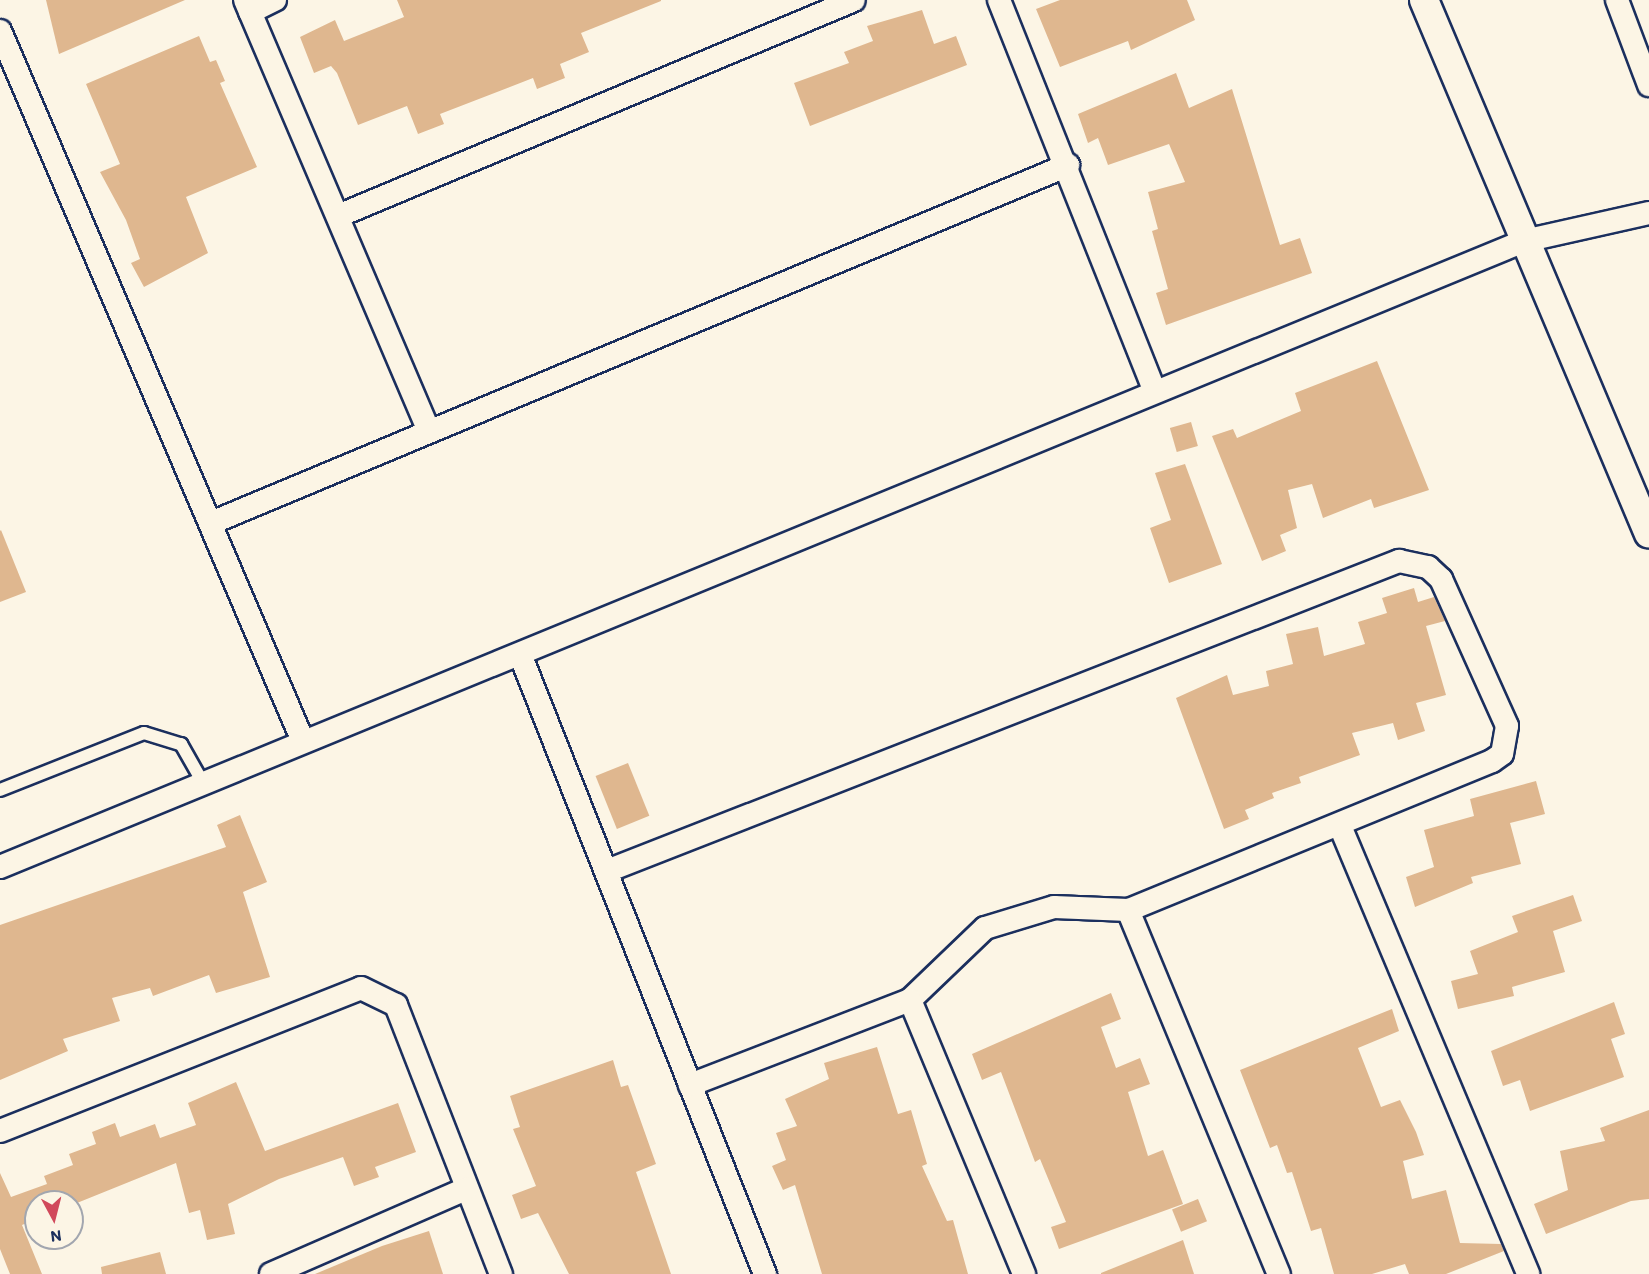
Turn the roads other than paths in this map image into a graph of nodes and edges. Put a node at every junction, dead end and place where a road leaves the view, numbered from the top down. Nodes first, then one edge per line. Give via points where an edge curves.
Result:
1 (274, 0) edge
2 (854, 0) edge
3 (999, 0) edge
4 (1424, 0) edge
5 (1617, 0) edge
6 (247, 6) edge
7 (0, 31) edge
8 (9, 77) edge
9 (1649, 86) edge
10 (1068, 165) junction
11 (1649, 213) edge
12 (338, 216) junction
13 (1524, 241) junction
14 (1154, 389) junction
15 (428, 430) junction
16 (211, 523) junction
17 (1649, 534) edge
18 (519, 654) junction
19 (302, 739) junction
20 (202, 781) junction
21 (0, 790) edge
22 (1340, 826) junction
23 (0, 867) edge
24 (607, 871) junction
25 (1128, 910) junction
26 (910, 1000) junction
27 (690, 1085) junction
28 (0, 1131) edge
29 (466, 1189) junction
30 (271, 1274) edge
31 (501, 1274) edge
32 (765, 1274) edge
33 (1024, 1274) edge
34 (1279, 1274) edge
35 (1528, 1274) edge

1 - 6 street
2 - 12 street
3 - 10 street
4 - 13 street
5 - 9 street
6 - 12 street
7 - 8 street
8 - 16 street
10 - 14 street
10 - 15 street
11 - 13 street
12 - 15 street
13 - 14 street
13 - 17 street
14 - 18 street
15 - 16 street
16 - 19 street
18 - 19 street
18 - 24 street
19 - 20 street
20 - 21 lane via 182,744 144,733
20 - 23 street
22 - 24 street via 1492,761 1508,740 1507,726 1441,579 1412,562 1399,561
22 - 25 street
22 - 35 street
24 - 27 street
25 - 26 street via 1054,907 985,928
25 - 34 street
26 - 27 street
26 - 33 street
27 - 32 street
28 - 29 street via 361,988 396,1005
29 - 30 street
29 - 31 street

